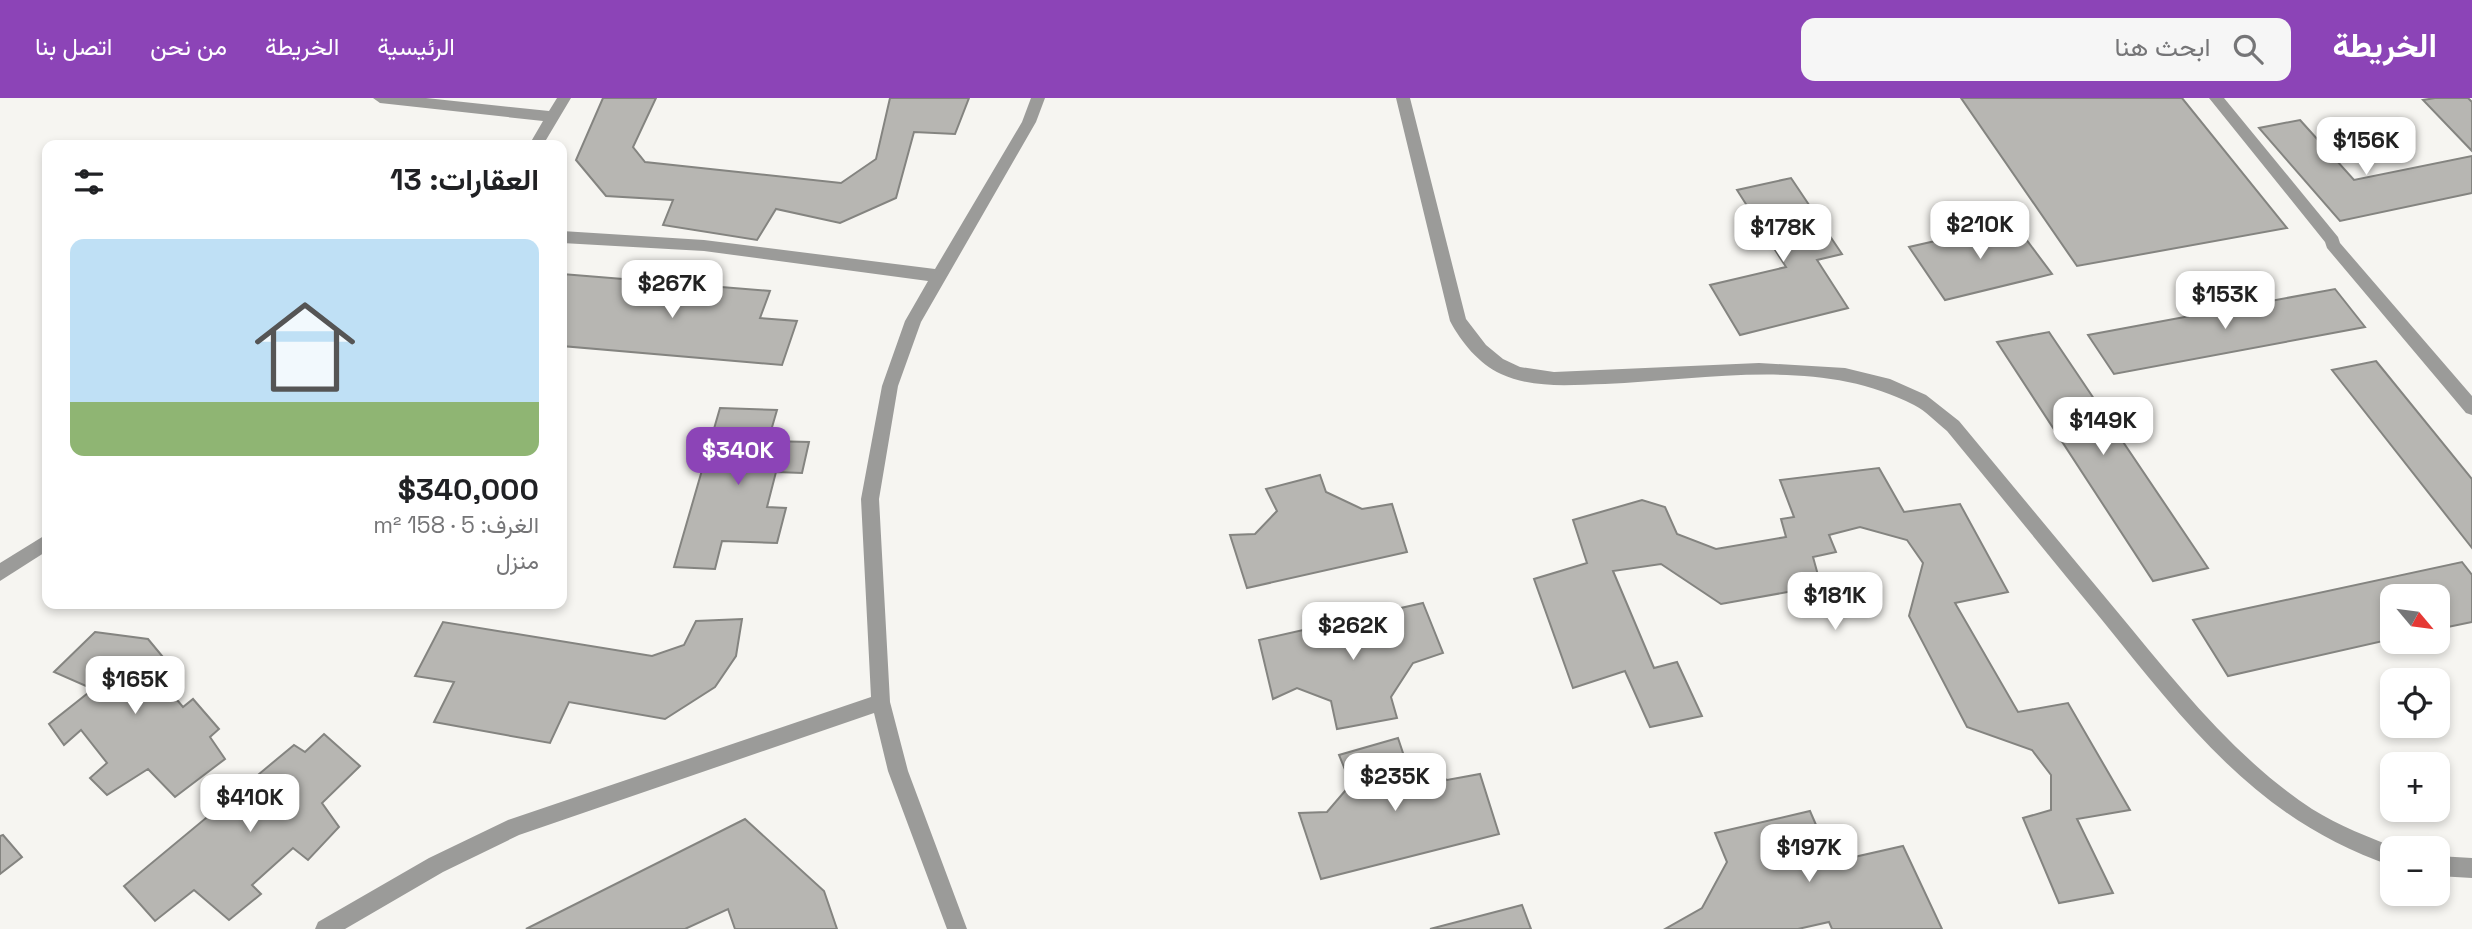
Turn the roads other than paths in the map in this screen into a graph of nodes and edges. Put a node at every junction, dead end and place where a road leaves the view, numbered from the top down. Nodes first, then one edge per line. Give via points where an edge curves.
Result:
1 (380, 98) edge
2 (564, 98) edge
3 (1038, 98) edge
4 (1403, 98) edge
5 (2216, 98) edge
6 (552, 117) junction
7 (539, 140) edge
8 (567, 237) edge
9 (939, 276) junction
10 (2472, 408) edge
11 (42, 545) edge
12 (0, 573) edge
13 (881, 702) junction
14 (2380, 852) edge
15 (2450, 867) edge
16 (2472, 868) edge
17 (325, 929) edge
18 (957, 929) edge

1 - 6 street
2 - 6 street
3 - 9 street via 1029,122
4 - 14 street via 1458,321 1498,365 1534,378 1809,369 1842,372 1921,400 1953,426 2203,729 2257,781 2301,812
5 - 10 street via 2332,244
6 - 7 street
8 - 9 street via 627,239
9 - 13 street via 913,321 890,386 870,499
11 - 12 street
13 - 17 street via 515,827 436,865
13 - 18 street via 898,771
15 - 16 street

